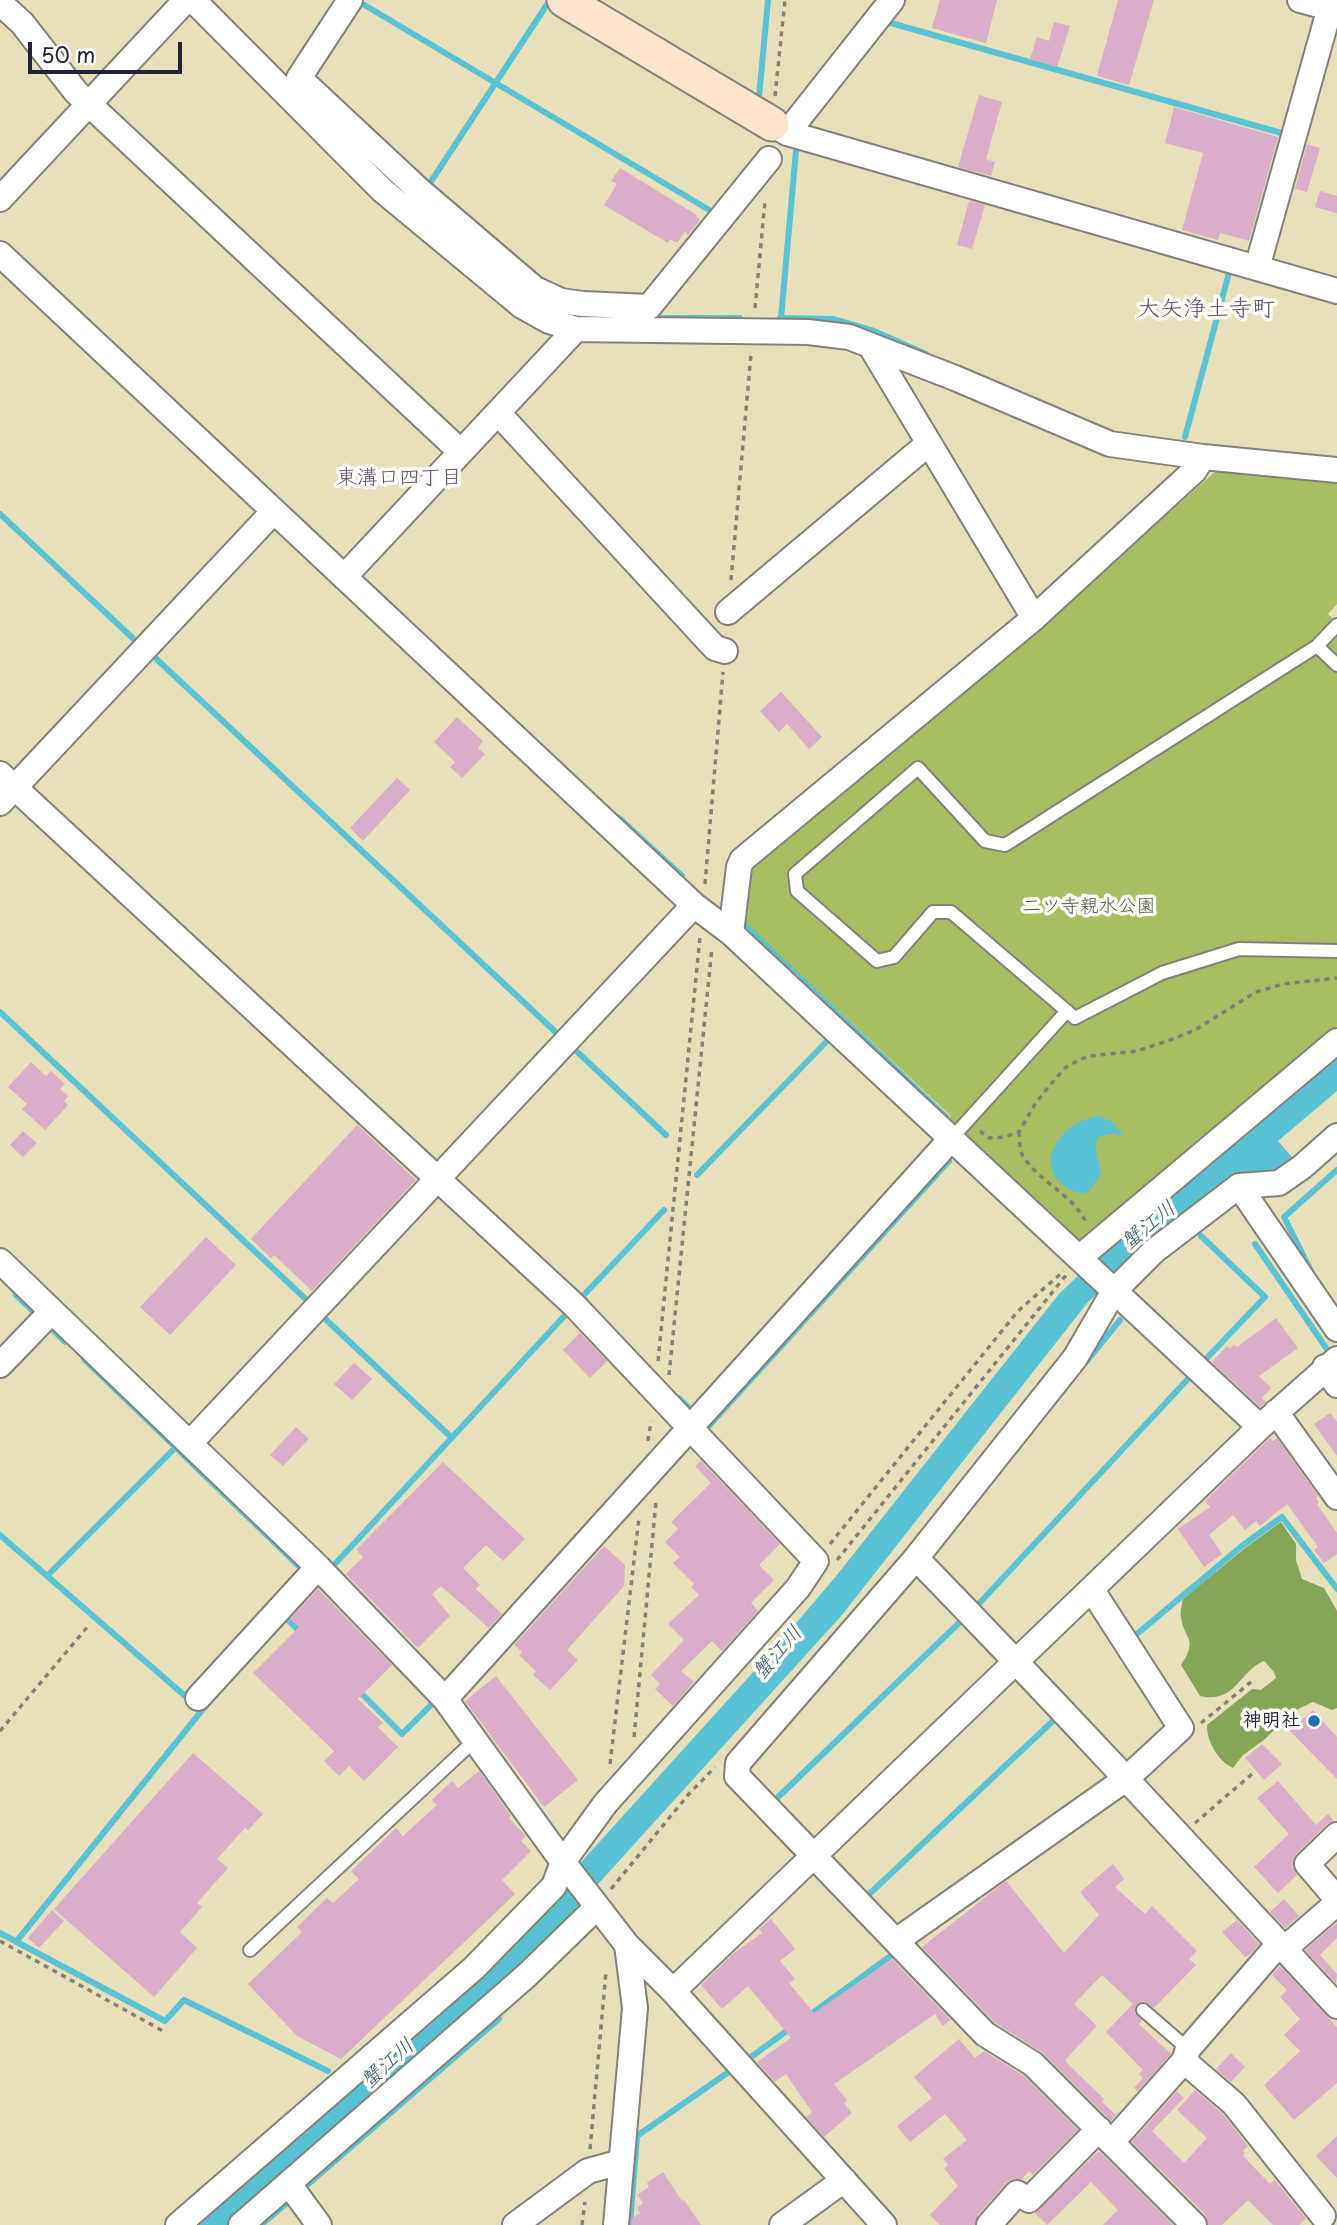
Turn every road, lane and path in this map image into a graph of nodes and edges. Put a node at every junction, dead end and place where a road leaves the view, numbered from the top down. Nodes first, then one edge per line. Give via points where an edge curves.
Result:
1 (186, 0) edge
2 (193, 0) edge
3 (351, 0) edge
4 (564, 0) edge
5 (785, 0) edge
6 (892, 0) edge
7 (1300, 0) edge
8 (0, 3) edge
9 (1333, 6) edge
10 (89, 104) junction
11 (780, 129) junction
12 (769, 159) dead end
13 (765, 199) dead end
14 (0, 200) edge
15 (0, 254) edge
16 (1258, 268) junction
17 (1337, 290) edge
18 (576, 329) junction
19 (753, 331) junction
20 (870, 345) junction
21 (498, 413) junction
22 (929, 443) junction
23 (461, 452) junction
24 (1203, 457) junction
25 (1337, 471) edge
26 (274, 511) junction
27 (344, 577) junction
28 (728, 612) joint
29 (1034, 618) junction
30 (1337, 625) edge
31 (1317, 646) junction
32 (724, 651) joint
33 (1337, 665) edge
34 (5, 788) edge
35 (711, 917) junction
36 (1337, 951) edge
37 (1337, 978) edge
38 (1067, 1011) junction
39 (1337, 1041) edge
40 (968, 1120) junction
41 (1019, 1132) junction
42 (1337, 1136) edge
43 (951, 1139) junction
44 (438, 1179) junction
45 (1239, 1186) junction
46 (1087, 1251) junction
47 (0, 1261) edge
48 (1114, 1291) junction
49 (52, 1311) junction
50 (1337, 1329) edge
51 (0, 1365) edge
52 (1332, 1369) edge
53 (666, 1402) junction
54 (1268, 1420) junction
55 (690, 1427) junction
56 (190, 1443) junction
57 (660, 1461) junction
58 (1337, 1497) edge
59 (916, 1558) junction
60 (823, 1565) junction
61 (318, 1567) junction
62 (1092, 1590) junction
63 (89, 1625) dead end
64 (1017, 1663) junction
65 (1251, 1682) dead end
66 (198, 1698) dead end
67 (445, 1699) junction
68 (1177, 1721) junction
69 (0, 1731) edge
70 (475, 1740) junction
71 (1252, 1774) dead end
72 (630, 1776) junction
73 (1127, 1778) junction
74 (1337, 1835) edge
75 (1180, 1836) junction
76 (814, 1856) junction
77 (566, 1866) junction
78 (1337, 1901) edge
79 (594, 1903) junction
80 (0, 1941) edge
81 (896, 1941) junction
82 (627, 1945) junction
83 (1281, 1947) junction
84 (250, 1950) dead end
85 (607, 1966) dead end
86 (673, 1991) junction
87 (1337, 2006) edge
88 (1143, 2010) dead end
89 (163, 2031) dead end
90 (1186, 2055) junction
91 (1105, 2136) junction
92 (621, 2162) junction
93 (588, 2171) junction
94 (844, 2180) junction
95 (289, 2184) junction
96 (1328, 2214) edge
97 (178, 2225) edge
98 (241, 2225) edge
99 (319, 2225) edge
100 (515, 2225) edge
101 (582, 2225) edge
102 (616, 2225) edge
103 (782, 2225) edge
104 (884, 2225) edge
105 (989, 2225) edge
106 (1194, 2225) edge

1 - 10 street
2 - 18 street via 382,190 522,306
3 - 12 street via 299,78 535,289 561,301 649,307
4 - 11 street
5 - 11 path
6 - 11 street
7 - 9 street
8 - 10 street
9 - 16 street
10 - 14 street
10 - 23 street
11 - 16 street
13 - 19 path
15 - 26 street
16 - 17 street
18 - 19 street
18 - 21 street
19 - 20 street via 835,335
19 - 28 path
20 - 22 street
20 - 24 street via 1110,444
21 - 23 street
21 - 32 street via 715,648
22 - 28 street
22 - 29 street
23 - 27 street
24 - 25 street
24 - 29 street via 1194,471
26 - 27 street
26 - 34 street
27 - 35 street
29 - 35 street via 742,860
30 - 31 lane
31 - 33 lane
31 - 38 lane via 1005,845 985,841 918,768 795,874 797,891 877,961 894,957 933,912 951,912
32 - 35 path
34 - 44 street
35 - 43 street
35 - 44 street
35 - 53 path
36 - 38 lane via 1239,949 1162,973 1074,1018
37 - 41 path via 1256,992 1182,1035 1137,1051 1079,1060 1049,1085
38 - 40 lane
39 - 46 street
40 - 41 path via 989,1139
40 - 43 lane
41 - 46 path via 1021,1152 1035,1171 1080,1211
42 - 45 street via 1279,1183
43 - 46 street
43 - 55 street
44 - 53 street via 574,1305
44 - 56 street
45 - 48 street via 1154,1251
45 - 50 street
46 - 48 street
46 - 60 path
46 - 60 path via 1018,1311
47 - 49 street
48 - 54 street
48 - 59 street via 1075,1358
49 - 51 street
49 - 56 street
52 - 54 street
53 - 55 street
54 - 58 street
54 - 62 street
55 - 57 street
55 - 60 street
56 - 61 street
57 - 67 street
57 - 72 path
59 - 64 street
59 - 76 street via 738,1763 737,1776
60 - 72 street
61 - 66 street
61 - 67 street
62 - 64 street
62 - 68 street
63 - 69 path
64 - 73 street
64 - 76 street
65 - 68 path via 1201,1724 1187,1715
67 - 70 street
68 - 73 street via 1181,1728
70 - 77 street
70 - 84 lane
71 - 75 path
72 - 77 street via 605,1804
73 - 75 street
73 - 81 street
74 - 78 street via 1307,1864
75 - 83 street
76 - 81 street
76 - 86 street
77 - 79 street
77 - 97 street via 554,1886 474,1968
78 - 83 street
79 - 82 street
79 - 95 street via 526,1976
80 - 89 path
81 - 91 street via 985,2034 1033,2064
82 - 86 street
82 - 92 street via 635,2008
83 - 87 street
83 - 90 street
85 - 93 path
86 - 94 street
88 - 90 lane
90 - 91 street
90 - 96 street
91 - 105 street via 1029,2200 1017,2193
91 - 106 street
92 - 93 street
92 - 102 street
93 - 100 street
93 - 101 path
94 - 103 street
94 - 104 street
95 - 98 street
95 - 99 street

